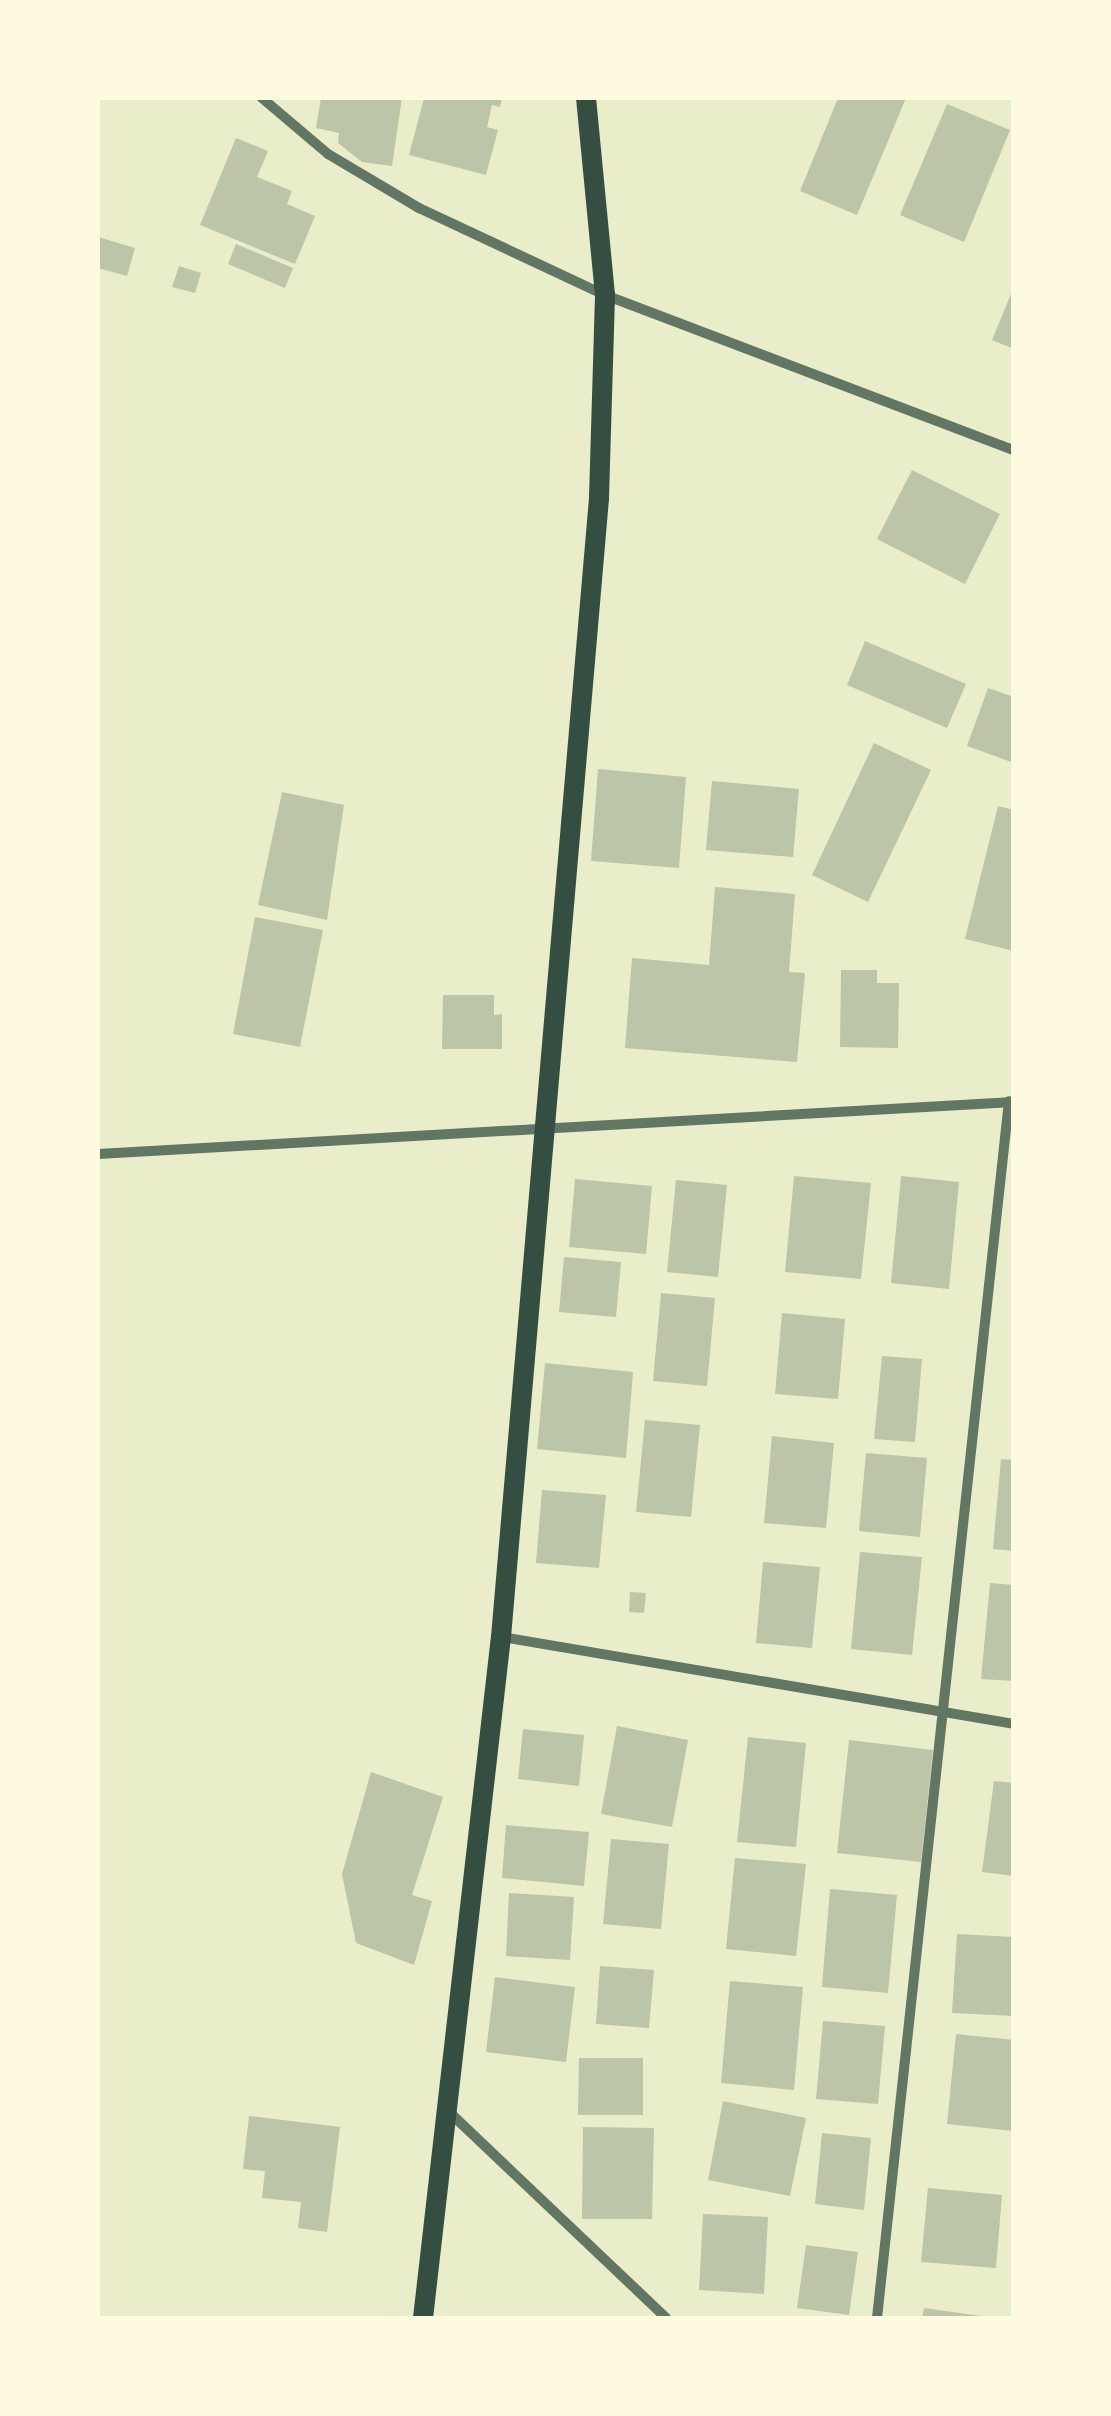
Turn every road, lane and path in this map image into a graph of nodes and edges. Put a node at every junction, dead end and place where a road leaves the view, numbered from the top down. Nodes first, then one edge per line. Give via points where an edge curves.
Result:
1 (262, 98) edge
2 (586, 98) edge
3 (605, 295) junction
4 (1014, 450) edge
5 (1011, 1101) edge
6 (544, 1125) junction
7 (98, 1154) edge
8 (501, 1637) junction
9 (945, 1712) junction
10 (1014, 1724) edge
11 (446, 2108) junction
12 (423, 2318) edge
13 (666, 2318) edge
14 (877, 2318) edge

1 - 3 street via 328,154 419,208
2 - 3 main road
3 - 4 street
3 - 6 main road via 599,498
5 - 6 street
5 - 9 street
6 - 7 street
6 - 8 main road
8 - 9 street
8 - 11 main road
9 - 10 street
9 - 14 street
11 - 12 main road
11 - 13 street

